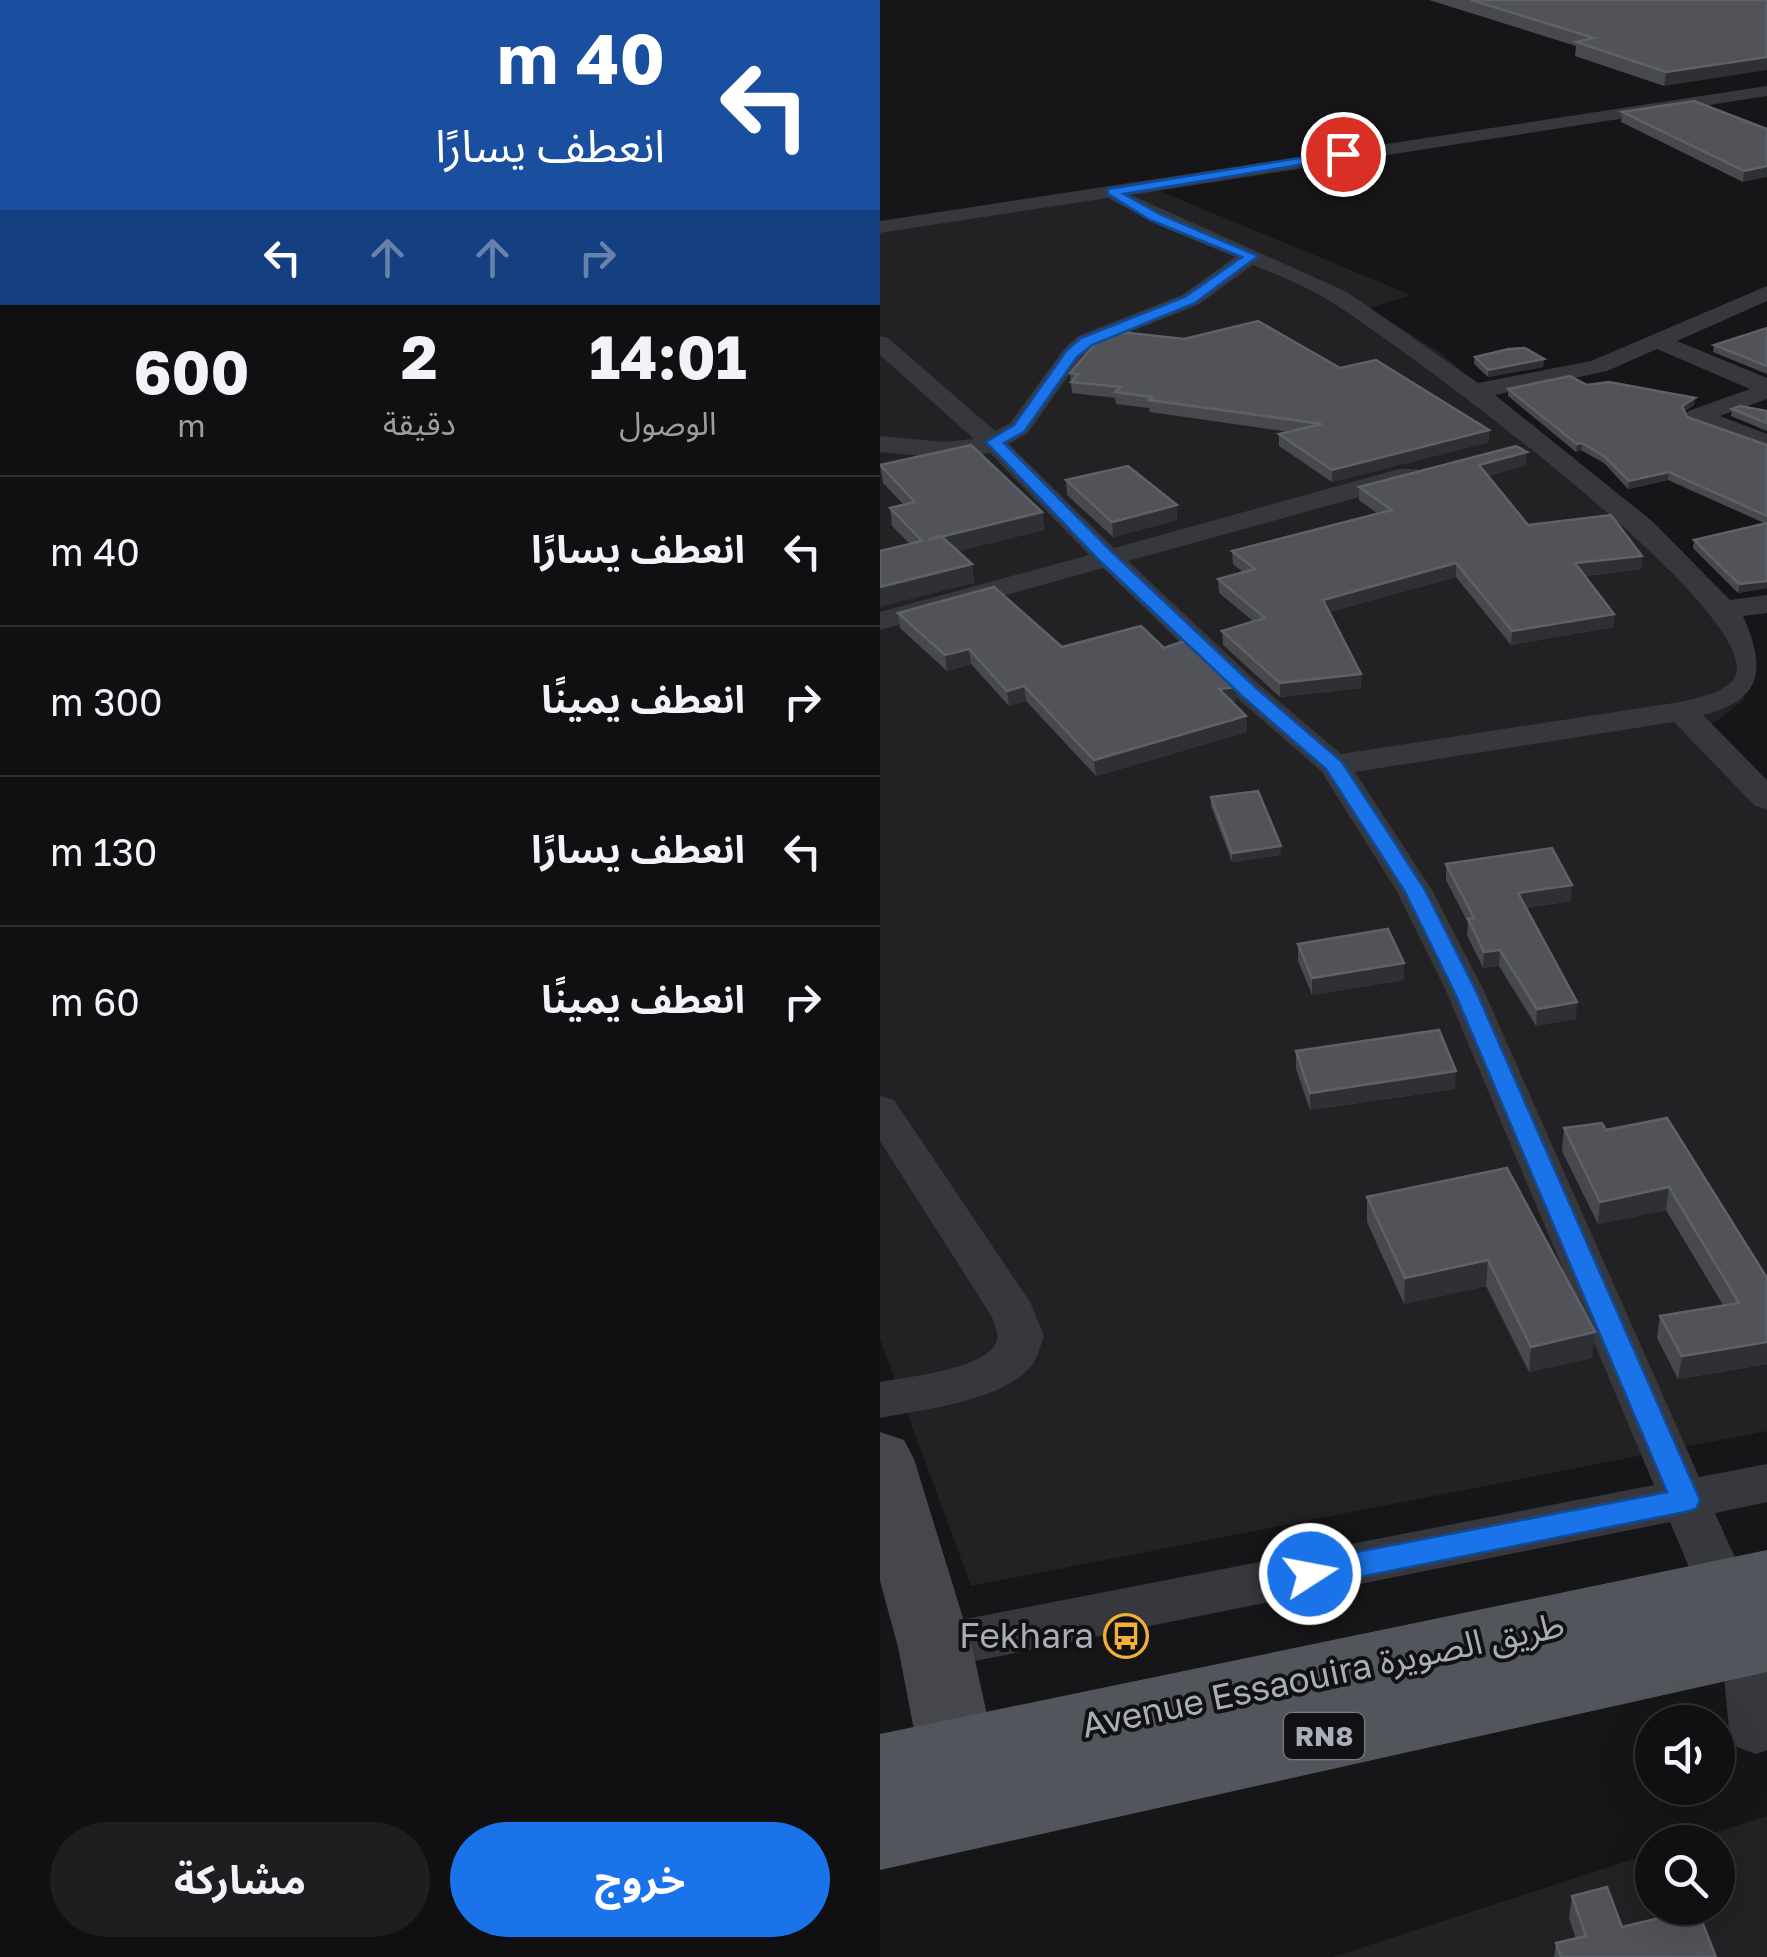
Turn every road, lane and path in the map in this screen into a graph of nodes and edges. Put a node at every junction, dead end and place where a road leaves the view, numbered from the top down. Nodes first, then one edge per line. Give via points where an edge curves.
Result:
1 (1767, 90) edge
2 (1112, 192) junction
3 (880, 227) edge
4 (1251, 256) junction
5 (1767, 293) edge
6 (1736, 306) junction
7 (1767, 317) edge
8 (1660, 342) junction
9 (880, 344) edge
10 (1767, 389) edge
11 (1472, 391) junction
12 (1541, 440) junction
13 (1767, 443) edge
14 (996, 445) junction
15 (886, 449) edge
16 (1502, 450) edge
17 (1426, 470) edge
18 (1106, 557) junction
19 (1767, 604) edge
20 (1724, 610) junction
21 (880, 622) edge
22 (1681, 711) junction
23 (1334, 765) junction
24 (1767, 799) edge
25 (880, 1109) edge
26 (880, 1400) edge
27 (880, 1459) edge
28 (1767, 1484) edge
29 (1685, 1500) junction
30 (1751, 1613) edge
31 (935, 1647) junction
32 (1756, 1730) dead end
33 (880, 1770) edge
34 (963, 1783) junction
35 (880, 1832) edge

1 - 2 street
2 - 3 street
2 - 4 street via 1154,217
4 - 11 street via 1387,326
4 - 14 street via 1190,300 1086,342 1019,428
5 - 6 street
6 - 7 street
6 - 8 street
8 - 10 street
8 - 11 street via 1578,372
9 - 14 street
10 - 13 street via 1697,416
11 - 12 street
12 - 16 street
12 - 20 street via 1624,510
14 - 15 street
14 - 18 street
17 - 18 street
18 - 21 street
18 - 23 street
19 - 20 street
20 - 22 street via 1754,664 1749,682 1736,693
22 - 23 street
22 - 24 street
23 - 29 street via 1414,890 1465,991
25 - 26 street via 1023,1335 1018,1354 992,1372
27 - 31 street
28 - 29 street
29 - 30 street
29 - 31 street
30 - 32 street
30 - 34 main road, Avenue Essaouira طريق الصويرة / RN8
31 - 34 street
33 - 34 main road, Avenue Essaouira طريق الصويرة / RN8
34 - 35 main road, Avenue Essaouira طريق الصويرة / RN8

